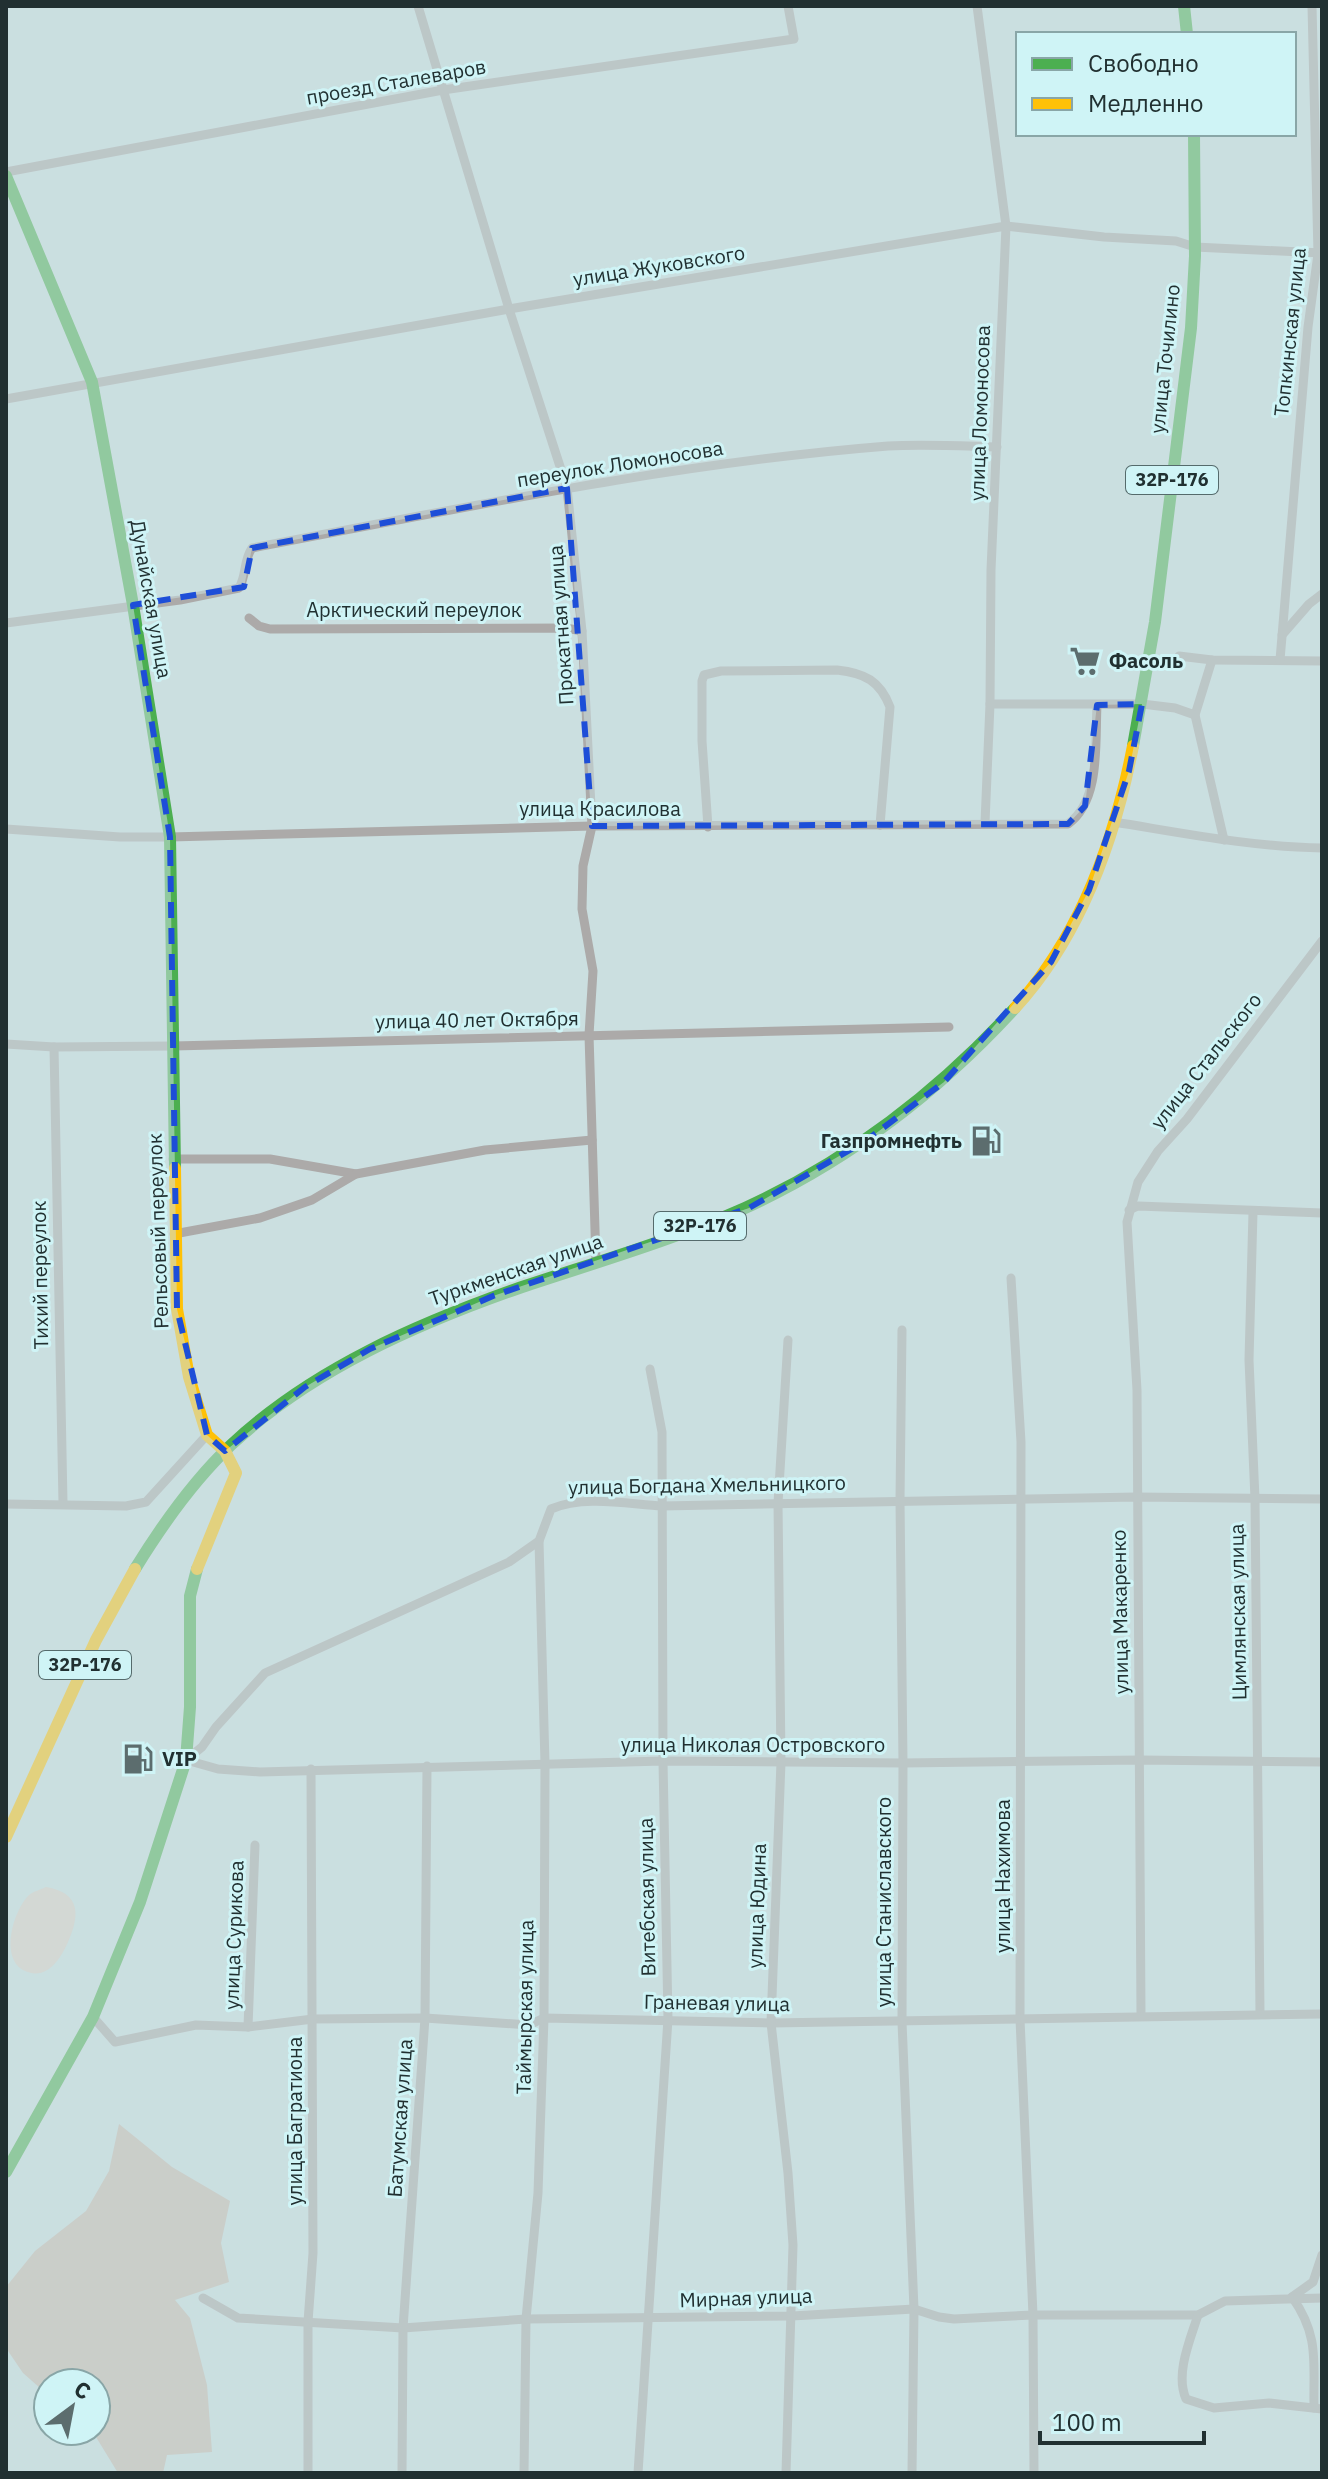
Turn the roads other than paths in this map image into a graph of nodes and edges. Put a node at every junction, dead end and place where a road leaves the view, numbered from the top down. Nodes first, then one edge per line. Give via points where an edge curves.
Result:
1 (418, 6) edge
2 (788, 6) edge
3 (977, 6) edge
4 (1184, 6) edge
5 (1312, 6) edge
6 (1187, 32) edge
7 (443, 90) junction
8 (1194, 136) edge
9 (6, 174) edge
10 (1006, 226) junction
11 (1195, 247) junction
12 (1320, 254) edge
13 (509, 309) junction
14 (92, 382) junction
15 (6, 399) edge
16 (997, 447) junction
17 (567, 488) junction
18 (1322, 594) edge
19 (133, 605) junction
20 (249, 618) dead end
21 (6, 623) edge
22 (582, 631) junction
23 (1282, 635) junction
24 (1179, 656) dead end
25 (1212, 660) junction
26 (1280, 660) junction
27 (1322, 661) edge
28 (990, 704) junction
29 (1142, 704) junction
30 (1097, 705) junction
31 (1195, 715) junction
32 (1114, 822) junction
33 (985, 823) junction
34 (880, 825) junction
35 (592, 826) junction
36 (708, 827) junction
37 (6, 829) edge
38 (170, 837) junction
39 (1224, 840) junction
40 (1322, 848) edge
41 (1322, 941) edge
42 (949, 1027) dead end
43 (589, 1035) junction
44 (6, 1044) edge
45 (173, 1046) junction
46 (54, 1047) junction
47 (592, 1140) junction
48 (173, 1159) junction
49 (356, 1174) junction
50 (1129, 1210) junction
51 (1253, 1212) junction
52 (1322, 1213) edge
53 (174, 1234) junction
54 (596, 1262) junction
55 (1011, 1278) dead end
56 (902, 1330) dead end
57 (788, 1340) dead end
58 (650, 1369) dead end
59 (207, 1435) junction
60 (225, 1451) junction
61 (1136, 1497) junction
62 (1255, 1499) junction
63 (1322, 1499) edge
64 (900, 1500) junction
65 (1019, 1500) junction
66 (63, 1503) junction
67 (778, 1503) junction
68 (6, 1504) edge
69 (662, 1506) junction
70 (539, 1541) junction
71 (186, 1760) junction
72 (1140, 1760) junction
73 (663, 1761) junction
74 (781, 1762) junction
75 (1322, 1762) edge
76 (903, 1763) junction
77 (1022, 1763) junction
78 (1258, 1763) junction
79 (545, 1764) junction
80 (427, 1766) junction
81 (311, 1769) junction
82 (6, 1837) edge
83 (255, 1845) dead end
84 (1260, 2013) junction
85 (1322, 2014) edge
86 (1141, 2015) junction
87 (93, 2017) junction
88 (425, 2018) junction
89 (544, 2018) junction
90 (313, 2019) junction
91 (668, 2019) junction
92 (1020, 2019) junction
93 (902, 2022) junction
94 (771, 2023) junction
95 (248, 2027) junction
96 (6, 2172) edge
97 (1322, 2255) edge
98 (1292, 2297) junction
99 (203, 2298) dead end
100 (1322, 2298) edge
101 (914, 2309) junction
102 (1033, 2315) junction
103 (1198, 2315) junction
104 (792, 2316) junction
105 (526, 2319) junction
106 (649, 2320) junction
107 (308, 2322) junction
108 (403, 2328) junction
109 (1318, 2409) edge
110 (308, 2473) edge
111 (402, 2473) edge
112 (524, 2473) edge
113 (638, 2473) edge
114 (786, 2473) edge
115 (912, 2473) edge
116 (1034, 2473) edge

1 - 7 street, Прокатная улица
2 - 7 street, проезд Сталеваров via 794,39
3 - 10 street, улица Ломоносова
4 - 6 main road
5 - 12 street, Топкинская улица
7 - 9 street, проезд Сталеваров
7 - 13 street, Прокатная улица
8 - 11 main road, улица Точилино / 32Р-176
9 - 14 main road, Дунайская улица
10 - 11 street, улица Жуковского
10 - 13 street, улица Жуковского
10 - 16 street, улица Ломоносова
11 - 12 street, улица Жуковского
11 - 29 main road, улица Точилино / 32Р-176 via 1191,326
12 - 23 street, Топкинская улица via 1308,327
13 - 14 street, улица Жуковского
13 - 17 street, Прокатная улица
14 - 15 street, улица Жуковского
14 - 19 main road, Дунайская улица
16 - 17 street, переулок Ломоносова via 890,446
16 - 28 street, улица Ломоносова
17 - 19 street, переулок Ломоносова via 252,548 239,588
17 - 22 street, Прокатная улица
18 - 23 street
19 - 21 street
19 - 38 main road, Дунайская улица
20 - 22 street, Арктический переулок via 270,629
22 - 35 street, Прокатная улица
23 - 26 street, Топкинская улица
24 - 25 street
25 - 26 street
25 - 31 street
26 - 27 street
28 - 30 street
28 - 33 street, улица Ломоносова
29 - 30 street
29 - 31 street
29 - 32 main road, улица Точилино / 32Р-176
30 - 33 street, улица Красилова via 1092,777 1078,817 1068,824
31 - 39 street
32 - 39 street
32 - 54 main road, Туркменская улица / 32Р-176 via 1089,890 1051,962 989,1038 944,1082 867,1140 780,1192
33 - 34 street, улица Красилова
34 - 36 street, улица Красилова
34 - 36 street via 890,707 883,690 854,672 735,670 710,672 702,681
35 - 36 street, улица Красилова
35 - 38 street, улица Красилова
35 - 43 street, Прокатная улица via 583,866 582,909 593,971
37 - 38 street, улица Красилова
38 - 45 main road, Дунайская улица
39 - 40 street
41 - 50 street, улица Стальского via 1158,1151 1138,1182
42 - 43 street, улица 40 лет Октября
43 - 45 street, улица 40 лет Октября
43 - 47 street, Прокатная улица
44 - 46 street, улица 40 лет Октября
45 - 46 street, улица 40 лет Октября
45 - 48 main road, Рельсовый переулок
46 - 66 street, Тихий переулок
47 - 49 street via 485,1150
47 - 54 street, Прокатная улица
48 - 49 street via 270,1159
48 - 53 main road, Рельсовый переулок
49 - 53 street via 312,1200 260,1218
50 - 51 street via 1138,1206
50 - 61 street, улица Макаренко
51 - 52 street
51 - 62 street, Цимлянская улица via 1249,1360
53 - 59 main road, Рельсовый переулок via 177,1309 189,1377
54 - 60 main road, Туркменская улица / 32Р-176 via 479,1301 381,1343 305,1387
55 - 65 street, улица Нахимова via 1021,1442
56 - 64 street, улица Станиславского
57 - 67 street, улица Юдина
58 - 69 street, Витебская улица via 662,1432
59 - 60 main road
59 - 66 street via 146,1502
60 - 71 main road via 236,1473 190,1596
60 - 82 main road, Туркменская улица / 32Р-176 via 151,1546 114,1605
61 - 62 street, улица Богдана Хмельницкого
61 - 65 street, улица Богдана Хмельницкого
61 - 72 street, улица Макаренко
62 - 63 street, улица Богдана Хмельницкого
62 - 78 street, Цимлянская улица
64 - 65 street, улица Богдана Хмельницкого
64 - 67 street, улица Богдана Хмельницкого
64 - 76 street, улица Станиславского
65 - 77 street, улица Нахимова
66 - 68 street
67 - 69 street, улица Богдана Хмельницкого
67 - 74 street, улица Юдина
69 - 70 street, улица Богдана Хмельницкого via 562,1504 551,1509
69 - 73 street, Витебская улица
70 - 71 street, улица Богдана Хмельницкого via 509,1562 265,1673
70 - 79 street, Таймырская улица
71 - 81 street, улица Николая Островского via 218,1769
71 - 87 main road via 140,1902
72 - 77 street, улица Николая Островского
72 - 78 street, улица Николая Островского
72 - 86 street, улица Макаренко
73 - 74 street, улица Николая Островского
73 - 79 street, улица Николая Островского
73 - 91 street, Витебская улица
74 - 76 street, улица Николая Островского
74 - 94 street, улица Юдина
75 - 78 street, улица Николая Островского
76 - 77 street, улица Николая Островского
76 - 93 street, улица Станиславского
77 - 92 street, улица Нахимова
78 - 84 street, Цимлянская улица
79 - 80 street, улица Николая Островского
79 - 89 street, Таймырская улица
80 - 81 street, улица Николая Островского
80 - 88 street, Батумская улица
81 - 90 street, улица Багратиона
83 - 95 street, улица Сурикова
84 - 85 street, Граневая улица
84 - 86 street, Граневая улица
86 - 92 street, Граневая улица
87 - 95 street, Граневая улица via 115,2042 196,2025
87 - 96 main road
88 - 89 street, Граневая улица via 529,2025
88 - 90 street, Граневая улица
88 - 108 street, Батумская улица
89 - 91 street, Граневая улица
89 - 105 street, Таймырская улица via 538,2193
90 - 95 street, Граневая улица
90 - 107 street, улица Багратиона
91 - 94 street, Граневая улица
91 - 106 street, Витебская улица
92 - 93 street, Граневая улица
92 - 102 street, улица Нахимова
93 - 94 street, Граневая улица
93 - 101 street, улица Станиславского
94 - 104 street, улица Юдина via 792,2231
97 - 98 street via 1313,2282
98 - 100 street, Мирная улица
98 - 103 street, Мирная улица via 1225,2301
98 - 109 street via 1313,2336
99 - 107 street, Мирная улица via 238,2318
101 - 102 street, Мирная улица via 954,2319
101 - 104 street, Мирная улица
101 - 115 street, улица Станиславского
102 - 103 street, Мирная улица
102 - 116 street, улица Нахимова
103 - 109 street via 1184,2367 1181,2388 1186,2399 1214,2408 1269,2403
104 - 106 street, Мирная улица
104 - 114 street, улица Юдина
105 - 106 street, Мирная улица
105 - 108 street, Мирная улица
105 - 112 street, Таймырская улица
106 - 113 street, Витебская улица
107 - 108 street, Мирная улица
107 - 110 street, улица Багратиона
108 - 111 street, Батумская улица

